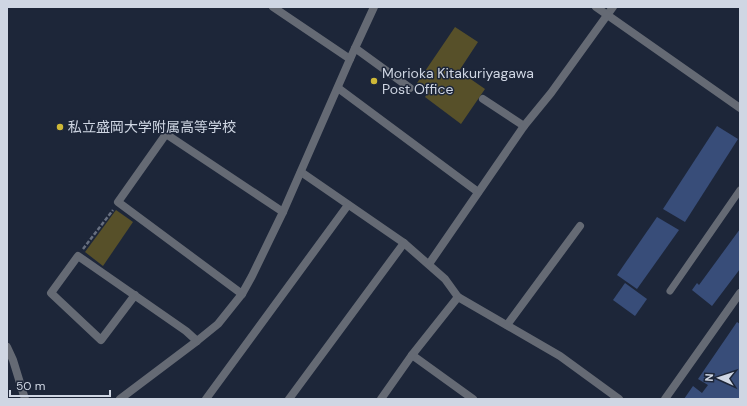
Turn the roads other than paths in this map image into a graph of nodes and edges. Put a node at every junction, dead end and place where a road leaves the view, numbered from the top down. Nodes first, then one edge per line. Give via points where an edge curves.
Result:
1 (273, 7) edge
2 (374, 7) edge
3 (596, 7) edge
4 (613, 7) edge
5 (607, 15) junction
6 (355, 48) junction
7 (350, 59) junction
8 (338, 88) junction
9 (410, 88) dead end
10 (483, 99) dead end
11 (740, 108) edge
12 (524, 126) junction
13 (301, 172) junction
14 (740, 190) edge
15 (478, 192) junction
16 (348, 205) junction
17 (283, 212) junction
18 (580, 226) dead end
19 (404, 243) junction
20 (429, 264) junction
21 (670, 292) dead end
22 (740, 293) edge
23 (242, 294) junction
24 (135, 295) junction
25 (458, 297) junction
26 (507, 325) junction
27 (197, 342) junction
28 (7, 347) edge
29 (412, 355) junction
30 (25, 399) edge
31 (120, 399) edge
32 (206, 399) edge
33 (289, 399) edge
34 (381, 399) edge
35 (473, 399) edge
36 (619, 399) edge
37 (665, 399) edge

1 - 7 street
2 - 6 street
3 - 5 street
4 - 5 street
5 - 11 street
5 - 12 street
6 - 7 street
6 - 9 street
7 - 8 street
8 - 13 street
8 - 15 street
10 - 12 street
12 - 15 street
13 - 16 street
13 - 17 street
14 - 21 lane
15 - 20 street
16 - 19 street
16 - 32 street
17 - 23 street
17 - 23 street via 166,134 118,202
18 - 26 street
19 - 20 street
19 - 33 street
20 - 25 street via 445,279
22 - 37 street
23 - 27 street via 218,324
24 - 24 street via 78,256 51,293 101,340
24 - 27 street via 186,331
25 - 26 street
25 - 29 street
26 - 36 street via 560,356
27 - 31 street
28 - 30 street
29 - 34 street
29 - 35 street

